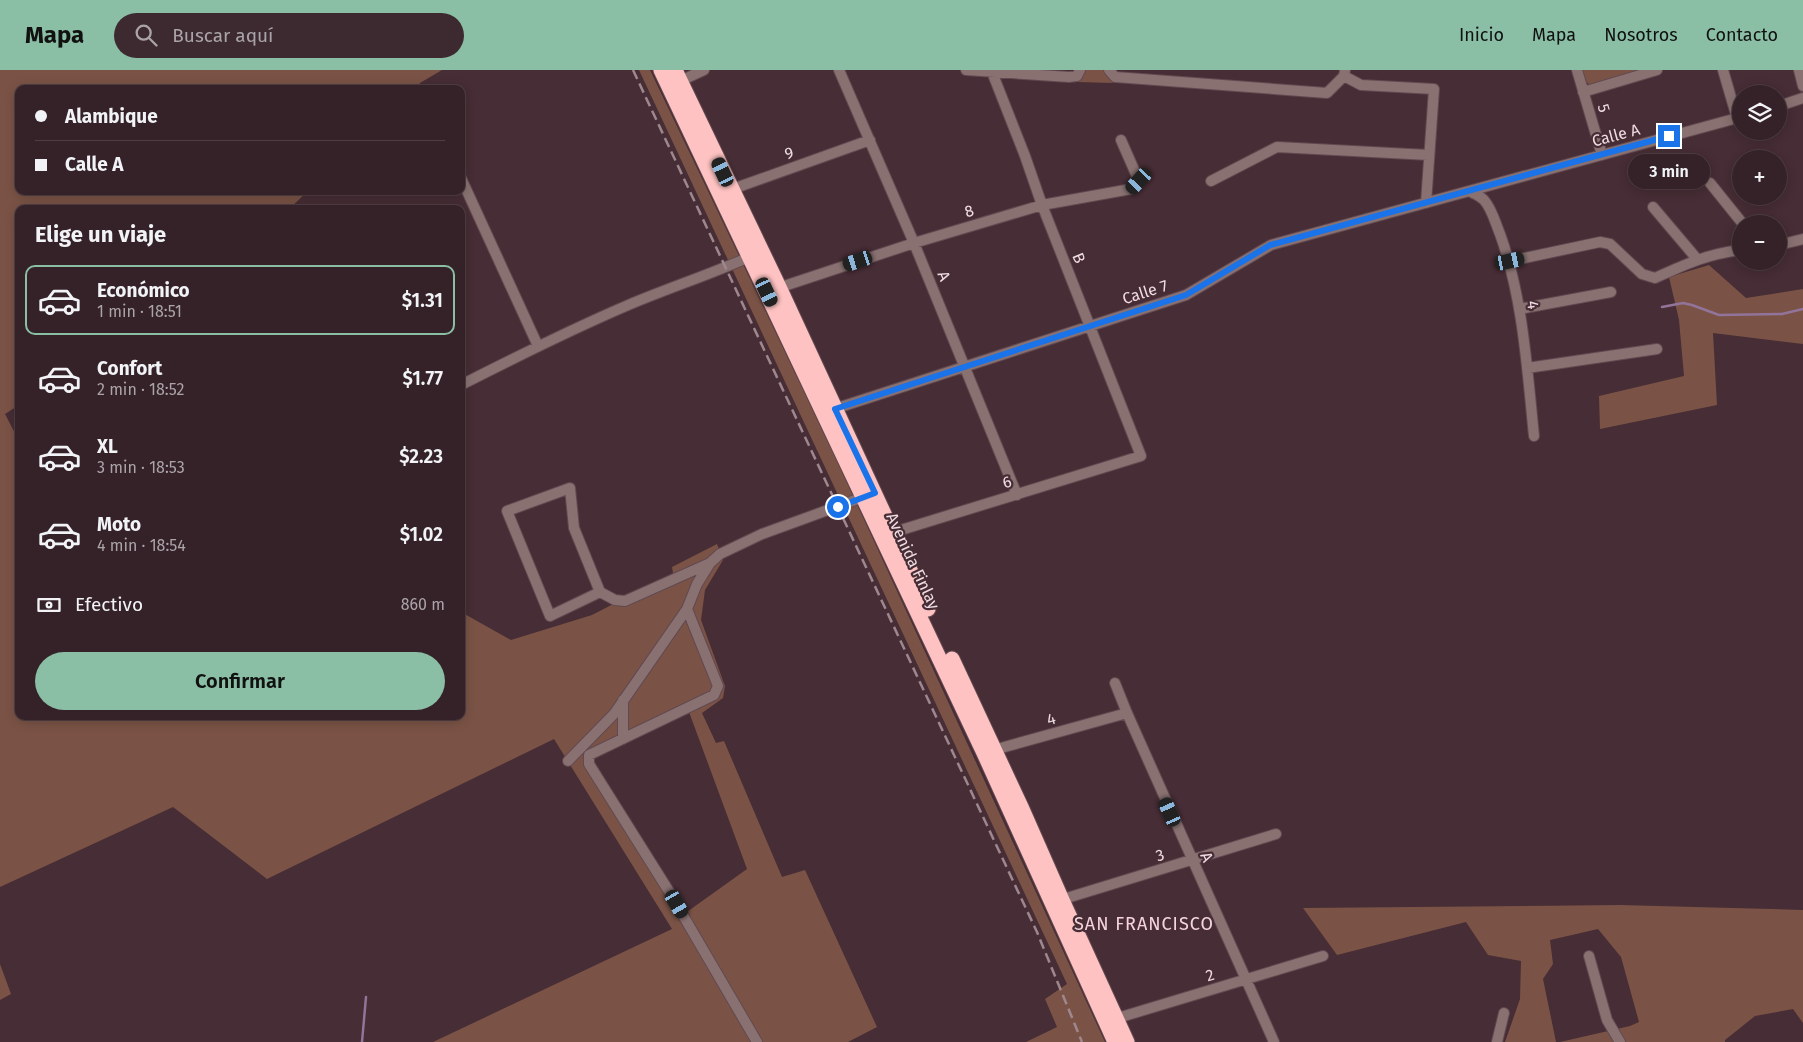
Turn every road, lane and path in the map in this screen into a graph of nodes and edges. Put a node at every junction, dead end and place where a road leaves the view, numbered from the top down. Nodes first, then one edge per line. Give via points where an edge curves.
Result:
1 (661, 70) edge
2 (704, 70) edge
3 (839, 70) edge
4 (966, 70) edge
5 (1080, 70) edge
6 (1109, 70) edge
7 (1577, 70) edge
8 (1657, 70) edge
9 (1723, 70) edge
10 (1799, 70) edge
11 (992, 72) junction
12 (1345, 73) edge
13 (675, 79) edge
14 (1803, 86) edge
15 (1583, 92) junction
16 (1732, 96) edge
17 (1803, 98) edge
18 (1787, 103) edge
19 (1732, 119) edge
20 (870, 140) junction
21 (1120, 140) dead end
22 (1430, 155) junction
23 (1602, 155) junction
24 (1211, 181) dead end
25 (1710, 183) dead end
26 (465, 187) edge
27 (725, 192) junction
28 (1471, 192) junction
29 (1426, 203) junction
30 (1042, 205) junction
31 (1653, 207) dead end
32 (1736, 215) edge
33 (1803, 239) edge
34 (914, 243) junction
35 (1787, 243) edge
36 (1732, 251) edge
37 (756, 254) junction
38 (1697, 259) junction
39 (1510, 261) junction
40 (773, 289) junction
41 (1611, 292) dead end
42 (1519, 309) junction
43 (1090, 326) junction
44 (538, 346) junction
45 (1656, 349) dead end
46 (965, 367) junction
47 (1527, 368) junction
48 (465, 383) edge
49 (830, 410) junction
50 (1534, 436) dead end
51 (1140, 456) joint
52 (869, 495) junction
53 (1017, 495) junction
54 (888, 534) junction
55 (710, 563) junction
56 (600, 592) junction
57 (687, 609) junction
58 (1115, 683) dead end
59 (623, 700) junction
60 (1127, 713) junction
61 (623, 739) junction
62 (990, 752) junction
63 (568, 761) dead end
64 (1276, 834) dead end
65 (1192, 861) junction
66 (1057, 902) junction
67 (1323, 956) dead end
68 (1589, 956) dead end
69 (1246, 979) junction
70 (1504, 1013) dead end
71 (1111, 1020) junction
72 (757, 1042) edge
73 (1115, 1042) edge
74 (1127, 1042) edge
75 (1274, 1042) edge
76 (1497, 1042) edge
77 (1620, 1042) edge

1 - 13 highway, Avenida Finlay
2 - 13 street
3 - 20 street, A
4 - 11 street
5 - 11 street via 1077,76 1069,77
6 - 12 street via 1114,78 1328,93
7 - 15 street, 5
8 - 15 street
9 - 16 street
10 - 14 street
11 - 30 street, B
12 - 22 street via 1361,85 1434,89
13 - 27 highway, Avenida Finlay
15 - 23 street, 5
17 - 18 street
19 - 23 street, Calle A
20 - 27 street, 9
20 - 34 street, A
21 - 30 street, 8 via 1139,181 1131,189
22 - 24 street via 1277,147
22 - 29 street
23 - 28 street, Calle A
25 - 32 street
26 - 44 street
27 - 37 highway, Avenida Finlay
28 - 29 street, Calle 7
28 - 39 street, 4 via 1482,198 1491,209
29 - 43 street, Calle 7 via 1270,245 1186,295
30 - 34 street, 8
30 - 43 street, B
31 - 38 street
33 - 35 street
34 - 40 street, 8
34 - 46 street, A
36 - 38 street
37 - 40 highway, Avenida Finlay
37 - 44 street via 627,305
38 - 39 street via 1655,278 1642,274 1610,244 1600,242
39 - 42 street, 4
40 - 49 highway, Avenida Finlay
41 - 42 street
42 - 47 street, 4
43 - 46 street, Calle 7
43 - 51 street, B
44 - 48 street
45 - 47 street
46 - 49 street, Calle 7
46 - 53 street, A
47 - 50 street, 4
49 - 52 highway, Avenida Finlay
51 - 53 street, 6
52 - 54 highway, Avenida Finlay
52 - 55 street via 762,534 720,554
53 - 54 street, 6
54 - 62 highway, Avenida Finlay
55 - 56 street via 625,600 615,600
55 - 57 street
56 - 56 street via 574,528 570,488 507,511 550,616
57 - 59 street
57 - 61 street via 718,686 714,695
58 - 60 street, A
59 - 61 street
59 - 63 street via 614,714
60 - 62 street, 4
60 - 65 street, A
61 - 72 street via 589,755 589,764 670,893
62 - 66 highway, Avenida Finlay
64 - 65 street, 3
65 - 66 street, 3
65 - 69 street, A
66 - 71 highway, Avenida Finlay
67 - 69 street, 2
68 - 77 street via 1607,1020
69 - 71 street, 2
69 - 75 street, A
70 - 76 street
71 - 73 highway, Avenida Finlay
71 - 74 highway, Avenida Finlay

